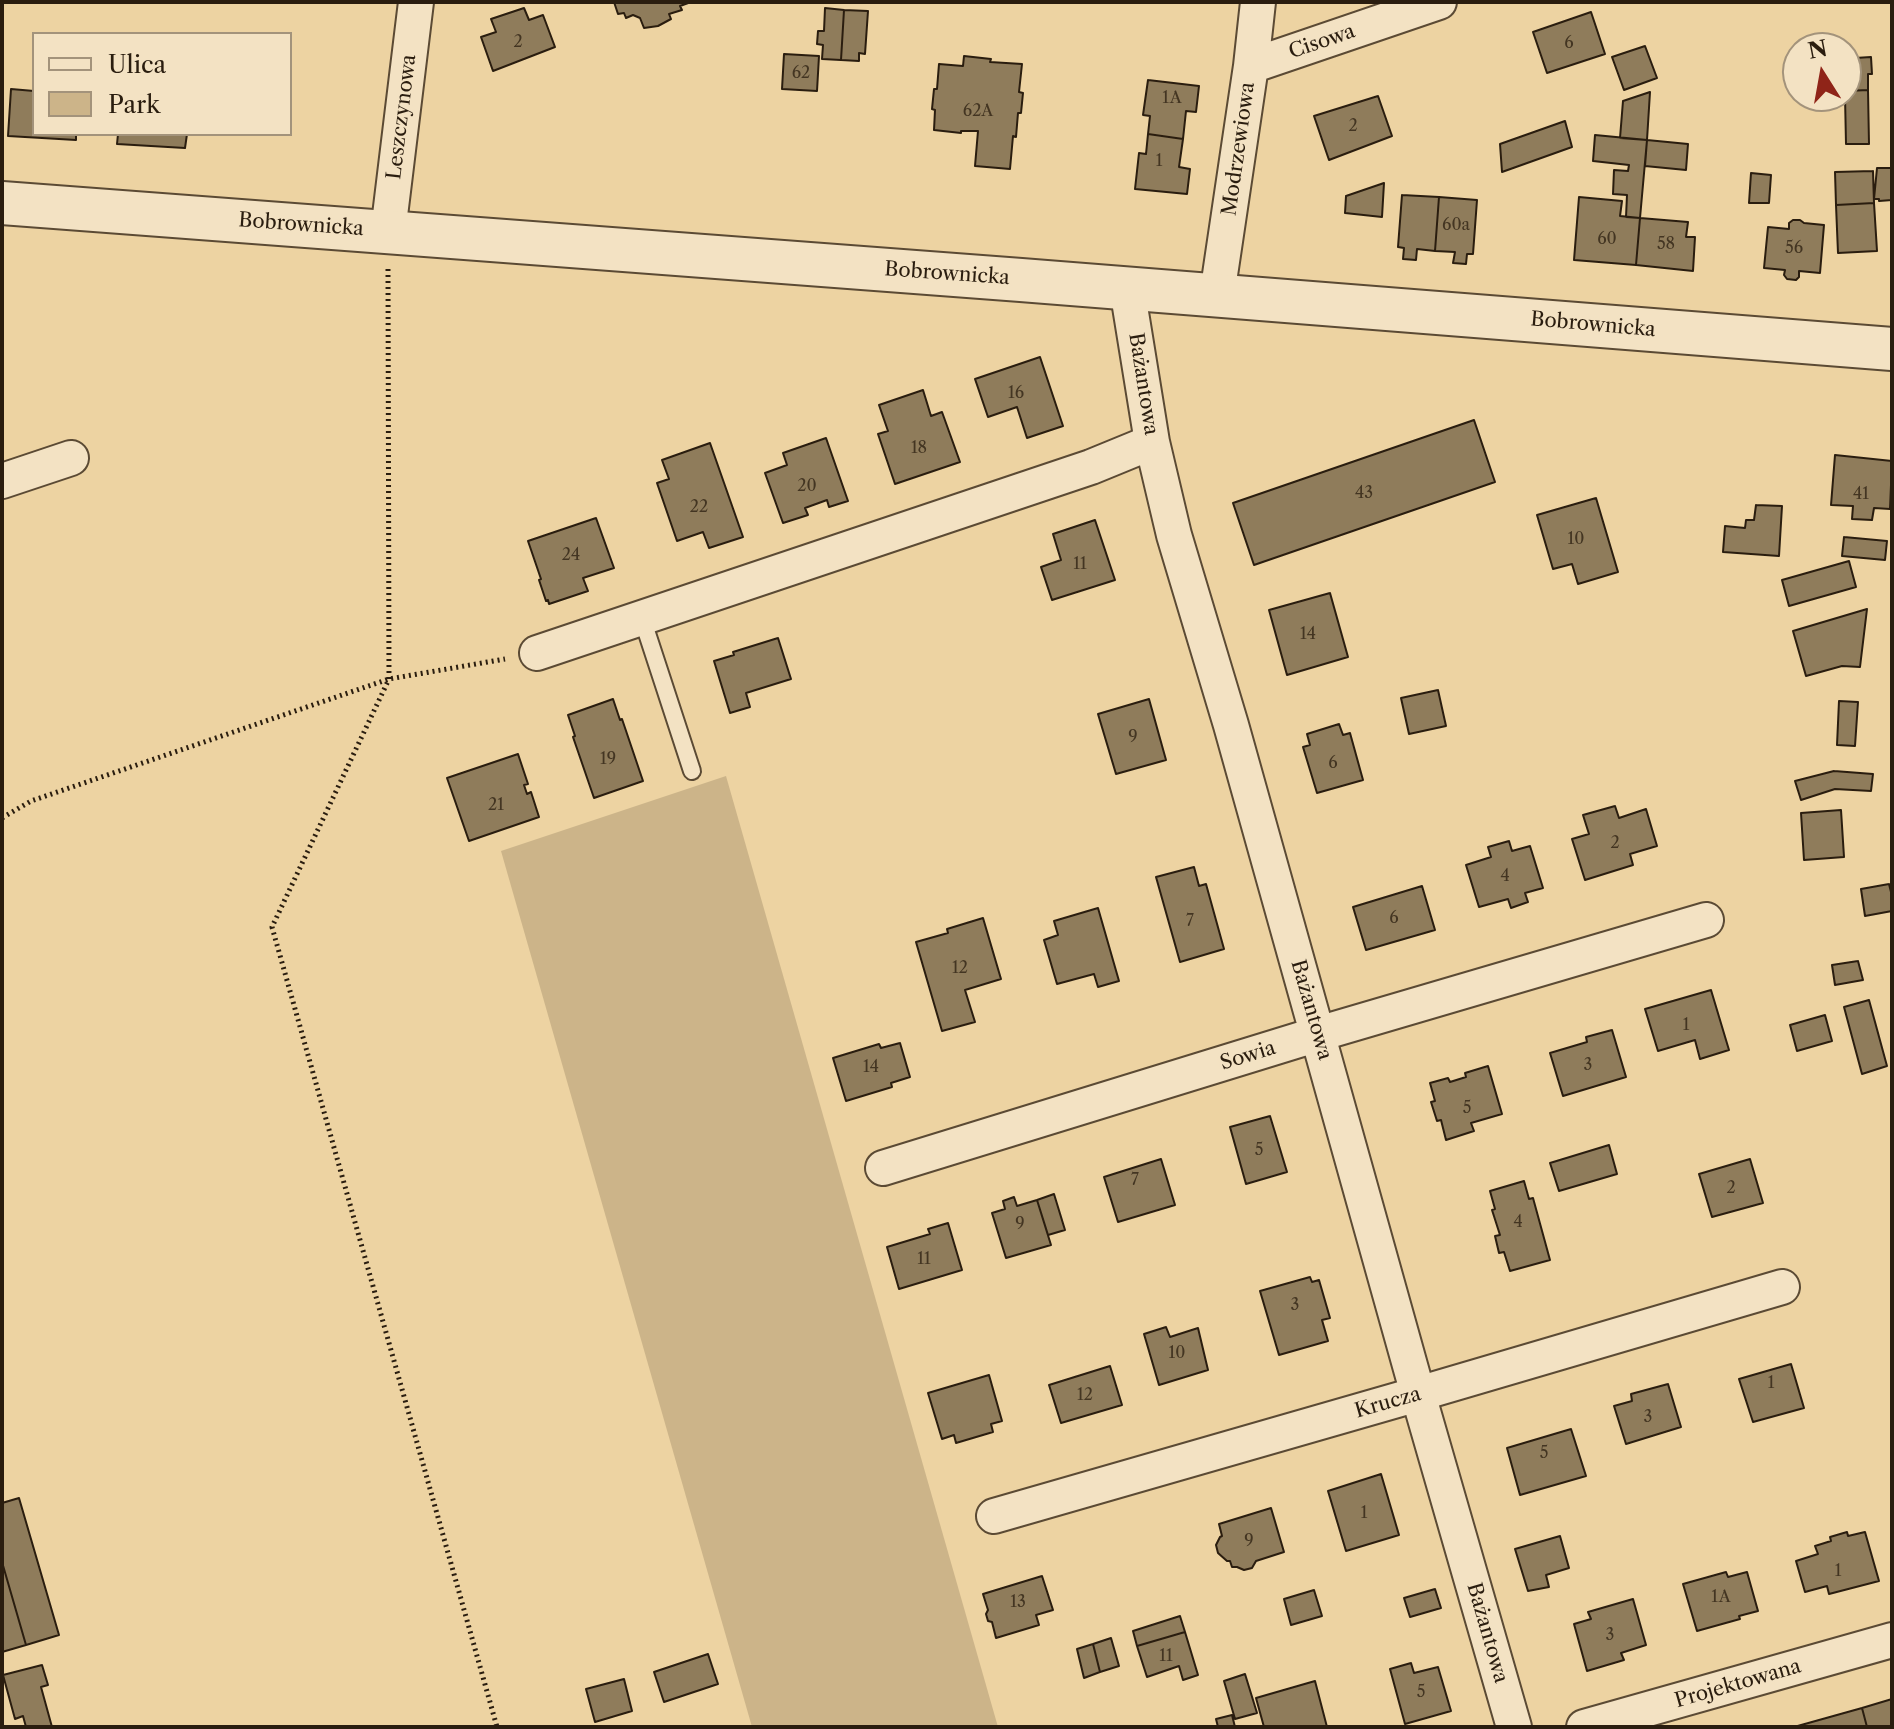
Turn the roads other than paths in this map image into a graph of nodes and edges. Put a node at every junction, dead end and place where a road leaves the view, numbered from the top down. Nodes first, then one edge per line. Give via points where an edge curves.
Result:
1 (416, 2) edge
2 (1258, 2) edge
3 (1439, 2) edge
4 (1251, 66) junction
5 (2, 203) edge
6 (388, 232) junction
7 (1127, 288) junction
8 (1217, 295) junction
9 (1892, 349) edge
10 (1152, 442) junction
11 (71, 458) dead end
12 (2, 481) edge
13 (642, 618) junction
14 (537, 653) road end
15 (692, 771) dead end
16 (1706, 920) dead end
17 (1318, 1034) junction
18 (883, 1168) dead end
19 (1782, 1287) dead end
20 (1418, 1394) junction
21 (994, 1516) dead end
22 (1892, 1640) edge
23 (1514, 1727) edge
24 (1584, 1727) edge

1 - 6 street, Leszczynowa
2 - 4 street, Modrzewiowa
3 - 4 street, Cisowa
4 - 8 street, Modrzewiowa
5 - 6 street, Bobrownicka
6 - 7 street, Bobrownicka
7 - 8 street, Bobrownicka
7 - 10 street, Bażantowa
8 - 9 street, Bobrownicka
10 - 13 street
10 - 17 street, Bażantowa
11 - 12 street
13 - 14 street
13 - 15 lane
16 - 17 street, Sowia
17 - 18 street, Sowia
17 - 20 street, Bażantowa
19 - 20 street, Krucza
20 - 21 street, Krucza
20 - 23 street, Bażantowa
22 - 24 street, Projektowana

